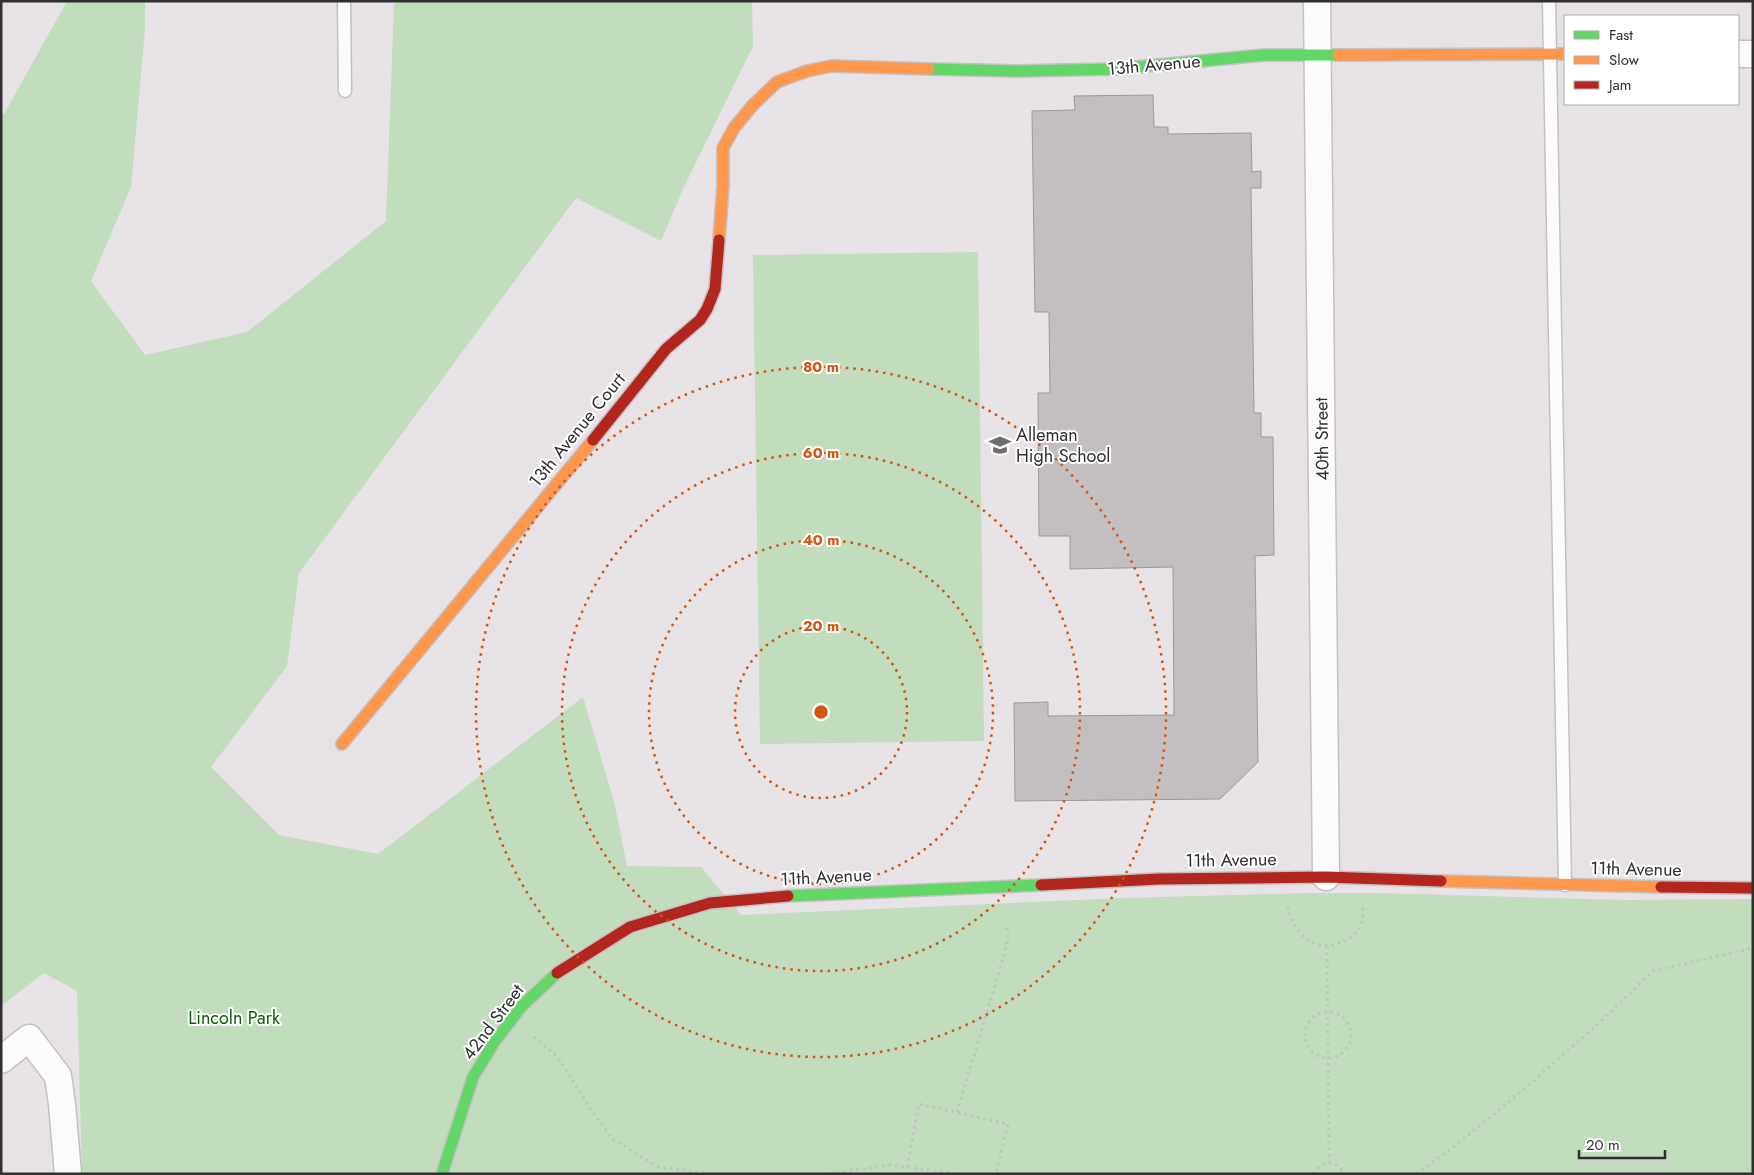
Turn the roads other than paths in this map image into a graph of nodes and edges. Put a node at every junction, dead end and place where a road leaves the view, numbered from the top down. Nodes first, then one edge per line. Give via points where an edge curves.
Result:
1 (344, 1) edge
2 (1317, 1) edge
3 (1549, 1) edge
4 (1318, 54) junction
5 (1549, 54) junction
6 (1564, 54) edge
7 (1739, 54) edge
8 (1753, 54) edge
9 (344, 91) dead end
10 (753, 105) joint
11 (342, 744) dead end
12 (1326, 877) junction
13 (1565, 885) junction
14 (1753, 888) edge
15 (710, 903) joint
16 (1, 1060) edge
17 (68, 1174) edge
18 (442, 1174) edge

1 - 9 lane
2 - 4 street, 40th Street
3 - 5 lane
4 - 5 street, 13th Avenue
4 - 10 street, 13th Avenue via 1264,55 1116,69 1018,71 832,66 777,82
4 - 12 street, 40th Street
5 - 6 street, 13th Avenue
5 - 13 lane
7 - 8 street
10 - 11 street, 13th Avenue Court via 723,148 715,289 700,320 666,349 647,371 620,408
12 - 13 street, 11th Avenue
12 - 15 street, 11th Avenue via 1159,879 755,898
13 - 14 street, 11th Avenue
15 - 18 street, 42nd Street via 630,927 554,975 522,1006 473,1077
16 - 17 street via 29,1038 58,1076

